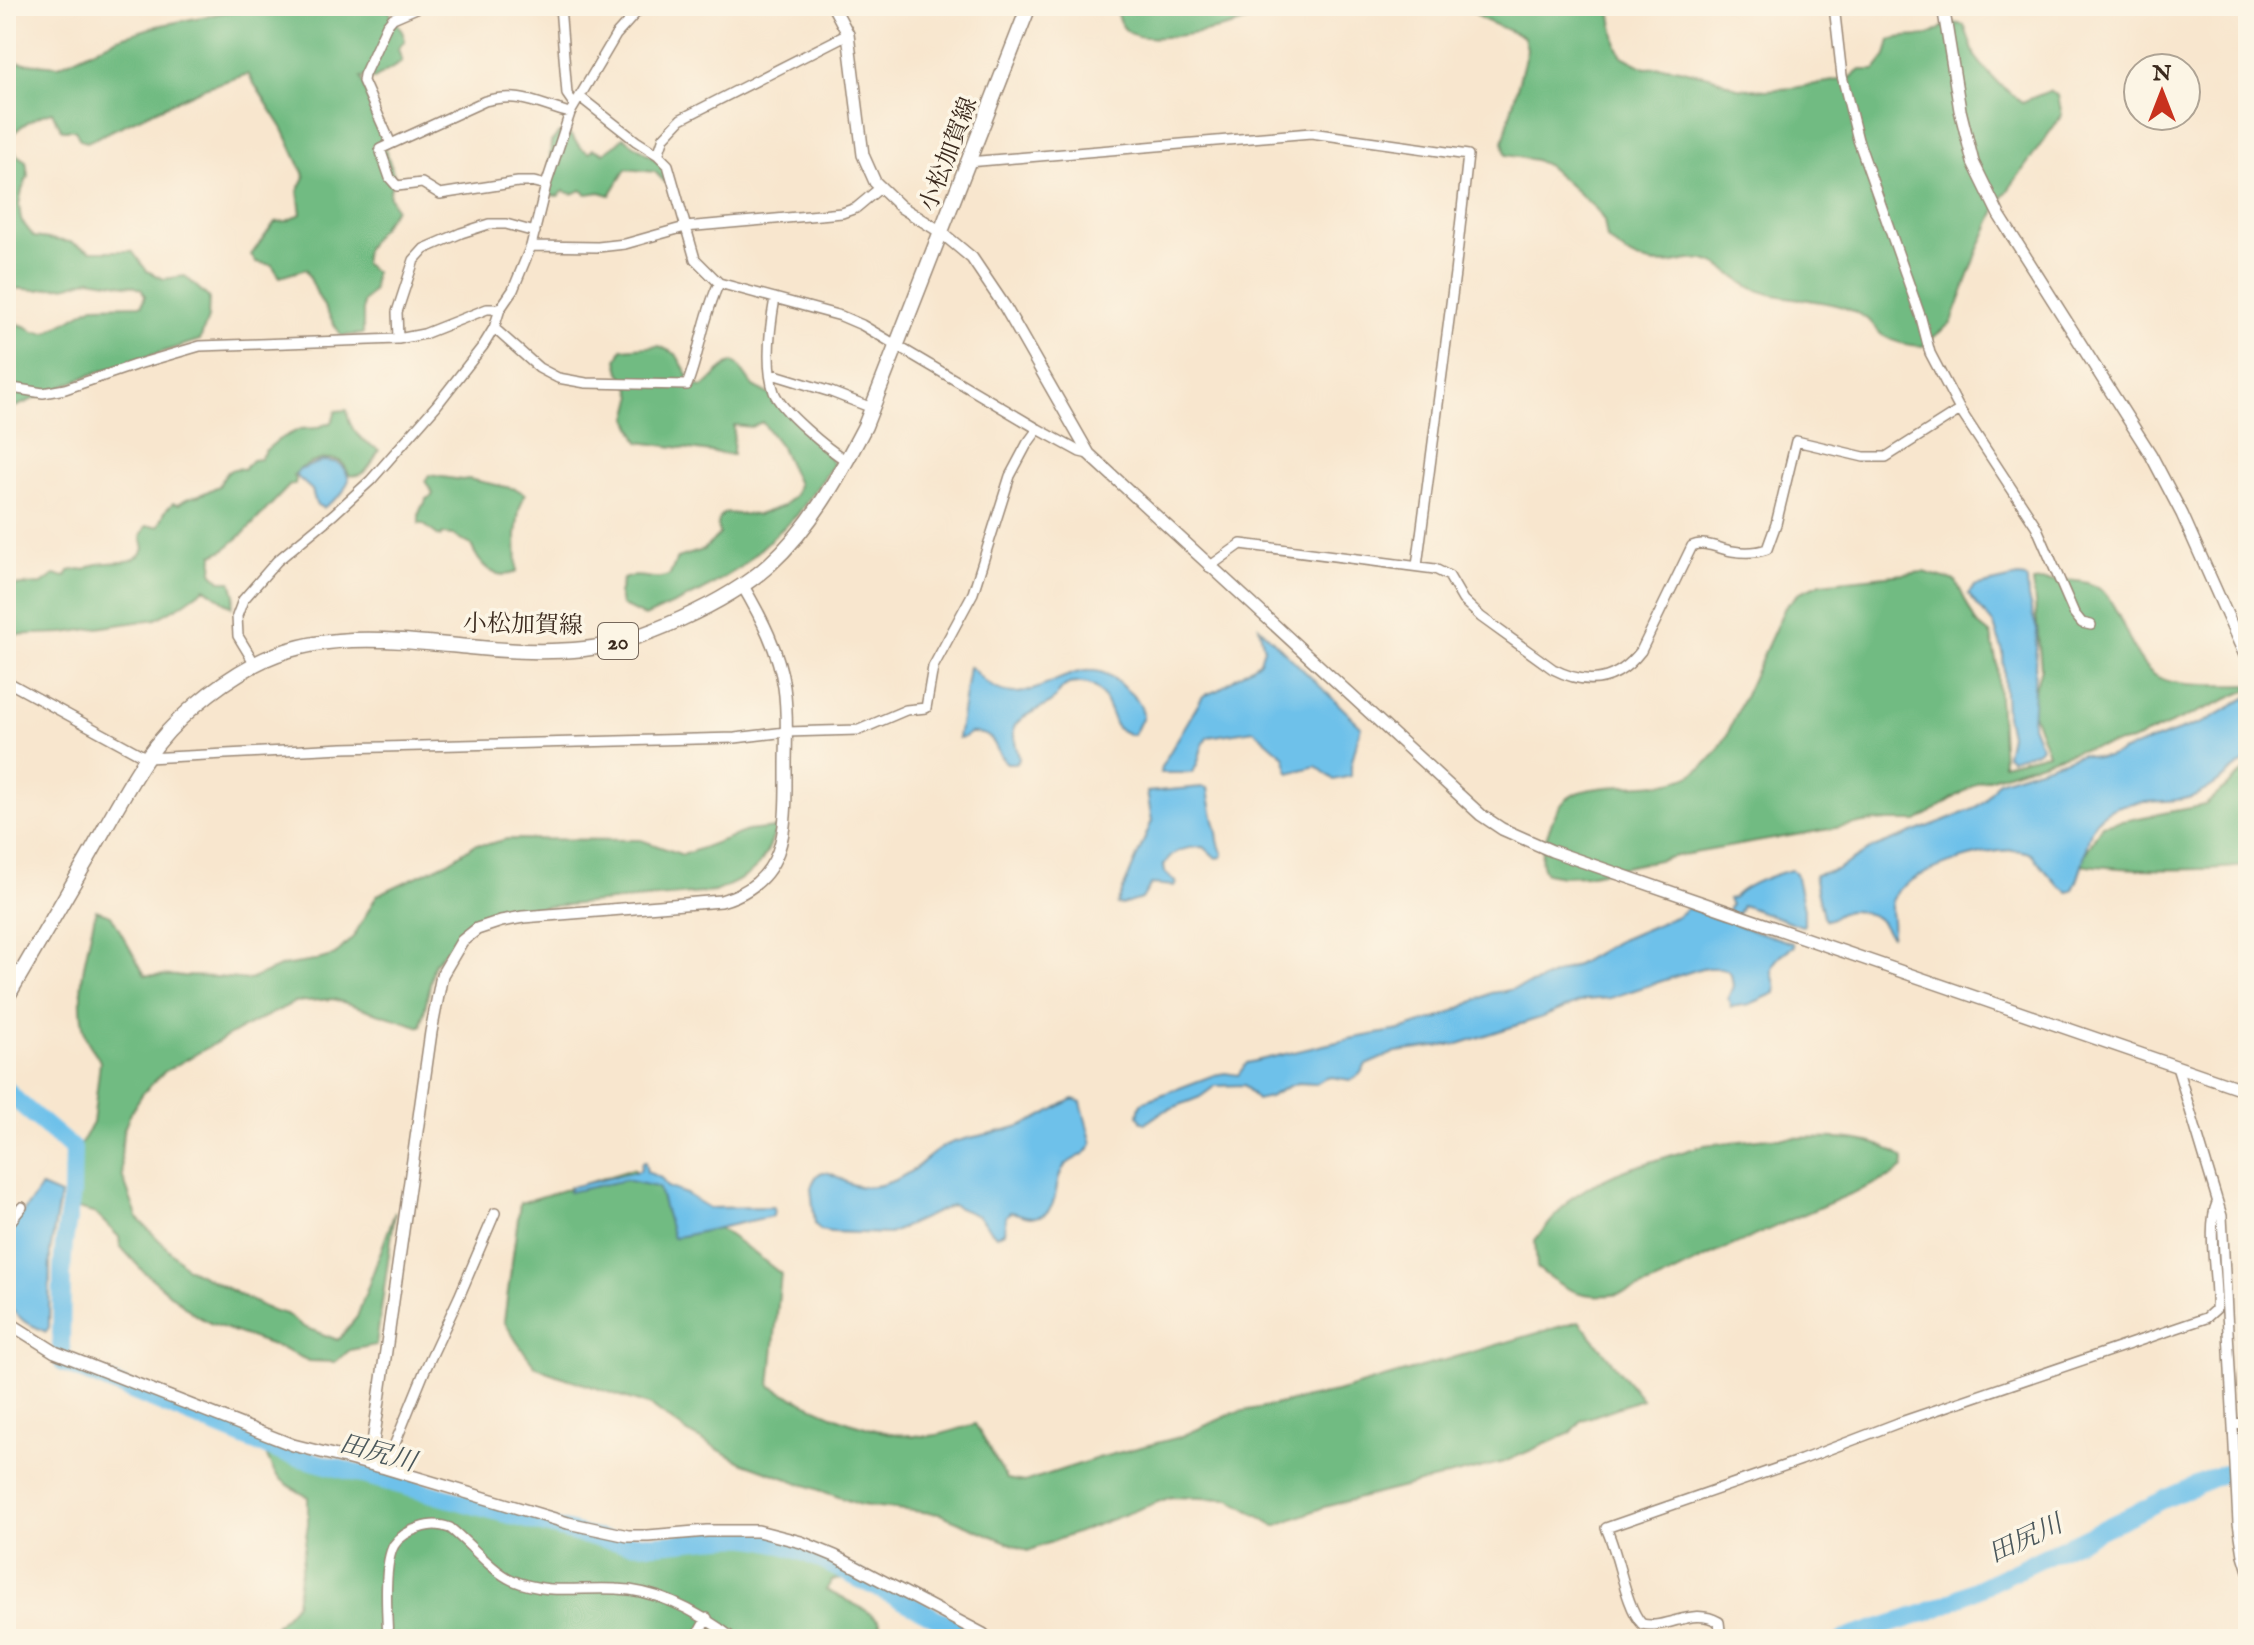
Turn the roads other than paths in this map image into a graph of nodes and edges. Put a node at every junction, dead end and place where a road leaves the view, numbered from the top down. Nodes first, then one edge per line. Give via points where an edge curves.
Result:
1 (421, 6) edge
2 (560, 6) edge
3 (642, 6) edge
4 (833, 6) edge
5 (1029, 6) edge
6 (1834, 6) edge
7 (1943, 6) edge
8 (848, 34) junction
9 (575, 105) junction
10 (391, 144) junction
11 (658, 155) junction
12 (968, 162) junction
13 (546, 185) junction
14 (880, 188) junction
15 (685, 227) junction
16 (535, 232) junction
17 (941, 232) junction
18 (531, 246) junction
19 (719, 283) junction
20 (775, 298) junction
21 (500, 309) junction
22 (494, 328) junction
23 (398, 339) junction
24 (898, 345) junction
25 (772, 374) junction
26 (6, 387) edge
27 (872, 408) junction
28 (1960, 410) junction
29 (1038, 429) junction
30 (1089, 454) junction
31 (847, 461) junction
32 (1417, 566) junction
33 (1209, 567) junction
34 (743, 586) junction
35 (2091, 625) dead end
36 (2248, 662) edge
37 (255, 664) junction
38 (6, 681) edge
39 (786, 732) junction
40 (147, 758) junction
41 (6, 999) edge
42 (2177, 1067) junction
43 (2248, 1091) edge
44 (2217, 1203) junction
45 (22, 1207) dead end
46 (495, 1213) dead end
47 (6, 1227) edge
48 (6, 1321) edge
49 (2233, 1423) junction
50 (2248, 1424) edge
51 (370, 1464) junction
52 (385, 1468) junction
53 (2248, 1571) edge
54 (707, 1618) junction
55 (388, 1639) edge
56 (695, 1639) edge
57 (734, 1639) edge
58 (988, 1639) edge
59 (1721, 1639) edge

1 - 10 street via 387,25 364,75
2 - 9 street via 567,94
3 - 9 street via 616,35
4 - 8 street
5 - 12 main road, 小松加賀線 / 20
6 - 28 street via 1842,76 1858,140 1930,353
7 - 36 street via 1973,162 1999,215 2151,455
8 - 11 street via 681,119 664,137
8 - 14 street via 863,155
9 - 10 street via 498,98
9 - 11 street
9 - 13 street
10 - 13 street via 380,149 397,186 422,183 440,194 518,182
11 - 15 street via 673,176
12 - 17 main road, 小松加賀線 / 20
12 - 32 street via 1311,133 1468,155
13 - 16 street
14 - 15 street via 842,213
14 - 17 street
15 - 18 street via 625,244
15 - 19 street via 695,259
16 - 18 street
16 - 23 street via 489,224 424,249 414,260 397,312
17 - 24 main road, 小松加賀線 / 20
17 - 30 street via 984,275
18 - 21 street
19 - 20 street
19 - 22 street via 687,385 558,378
20 - 24 street via 841,316
20 - 25 street via 769,348
21 - 22 street
21 - 23 street
22 - 37 street via 471,363 371,480 277,561 243,600 238,636
23 - 26 street via 200,346 65,389 43,393
24 - 27 main road, 小松加賀線 / 20
24 - 29 street
25 - 27 street
25 - 31 street via 783,406
27 - 31 main road, 小松加賀線 / 20
28 - 32 street via 1886,457 1796,441 1767,549 1749,553 1692,546 1641,651 1612,677 1579,679 1553,669 1481,617 1449,576
28 - 35 street via 2036,526 2074,613
29 - 30 street
29 - 39 street via 1010,476 973,593 933,667 926,708 906,710 859,730
30 - 33 street
31 - 34 main road, 小松加賀線 / 20 via 796,536
32 - 33 street via 1241,544
33 - 42 street via 1502,829 1552,851
34 - 37 main road, 小松加賀線 / 20 via 678,620 586,649 500,650 347,639 305,645
34 - 39 street via 773,646 784,687
37 - 40 main road, 小松加賀線 / 20 via 180,720
38 - 40 street
39 - 40 street
39 - 51 street via 781,844 771,866 748,891 721,901 501,921 477,929 449,962 431,1032
40 - 41 main road, 小松加賀線 / 20
42 - 43 street
42 - 44 street
44 - 49 street via 2222,1216
44 - 59 street via 2216,1309 2206,1318 1606,1528 1631,1607 1642,1624 1656,1626 1702,1615 1719,1622
45 - 47 street
46 - 52 street
48 - 51 street via 55,1352 220,1418 293,1445
49 - 50 street
49 - 53 street via 2238,1523
51 - 52 street
52 - 58 street via 609,1533 758,1531 801,1542
54 - 55 street via 637,1591 551,1591 512,1580 439,1524 416,1529 395,1544 388,1565
54 - 56 street
54 - 57 street

